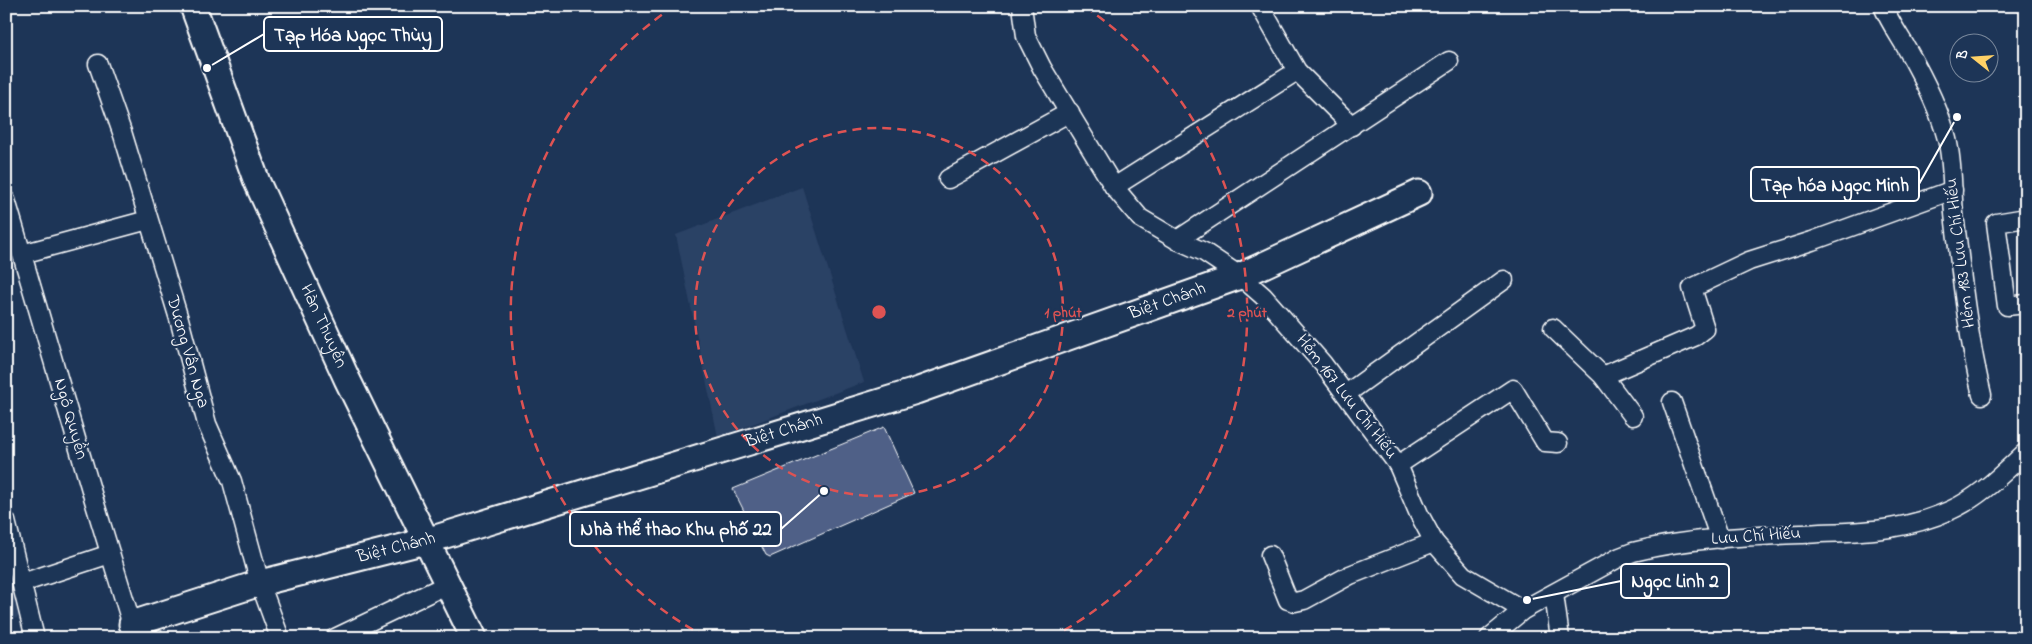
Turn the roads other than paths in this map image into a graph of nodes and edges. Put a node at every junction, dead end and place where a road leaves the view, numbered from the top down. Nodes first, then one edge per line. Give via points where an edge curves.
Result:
1 (194, 6) edge
2 (1022, 6) edge
3 (1260, 6) edge
4 (1883, 6) edge
5 (1449, 60) dead end
6 (98, 64) dead end
7 (1297, 71) junction
8 (1070, 112) junction
9 (1352, 126) junction
10 (948, 179) dead end
11 (1114, 187) junction
12 (1953, 190) junction
13 (1419, 194) dead end
14 (6, 200) edge
15 (2026, 218) edge
16 (148, 220) junction
17 (1177, 240) junction
18 (22, 254) junction
19 (1240, 276) junction
20 (1504, 280) dead end
21 (2026, 304) edge
22 (1553, 328) dead end
23 (1603, 376) junction
24 (1346, 394) junction
25 (1982, 394) dead end
26 (1672, 402) dead end
27 (1633, 416) dead end
28 (1558, 443) dead end
29 (2026, 452) edge
30 (1398, 465) junction
31 (6, 521) edge
32 (1720, 539) junction
33 (426, 541) junction
34 (1434, 542) junction
35 (110, 554) junction
36 (1270, 555) dead end
37 (22, 583) junction
38 (260, 584) junction
39 (448, 584) junction
40 (1554, 594) junction
41 (1523, 610) junction
42 (134, 631) edge
43 (35, 638) edge
44 (280, 638) edge
45 (335, 638) edge
46 (474, 638) edge
47 (1489, 638) edge
48 (1560, 638) edge

1 - 33 street, Hàn Thuyên via 257,182
2 - 8 street, Hẻm 167 Lưu Chí Hiếu via 1026,36
3 - 7 street
4 - 12 street, Hẻm 183 Lưu Chí Hiếu via 1938,112 1947,141
5 - 9 street
6 - 16 street, Dương Vân Nga via 124,134
7 - 9 street
7 - 11 street
8 - 10 street
8 - 11 street, Hẻm 167 Lưu Chí Hiếu
9 - 17 street
11 - 17 street, Hẻm 167 Lưu Chí Hiếu via 1140,218
12 - 23 street via 1749,261 1692,288 1705,326 1703,332
12 - 25 street, Hẻm 183 Lưu Chí Hiếu via 1973,357
13 - 19 street, Biệt Chánh
14 - 18 street, Ngô Quyền
15 - 21 street via 1996,223 2007,306
16 - 18 street
16 - 38 street, Dương Vân Nga via 207,424 232,481
17 - 19 street, Hẻm 167 Lưu Chí Hiếu via 1204,252
18 - 35 street, Ngô Quyền
19 - 24 street, Hẻm 167 Lưu Chí Hiếu via 1263,296
19 - 33 street, Biệt Chánh via 916,391
20 - 24 street
22 - 23 street
23 - 27 street
24 - 30 street, Hẻm 167 Lưu Chí Hiếu
26 - 32 street
28 - 30 street via 1545,442 1513,389
29 - 32 street, Lưu Chí Hiếu via 1981,491 1953,509 1928,519 1874,531
30 - 34 street, Hẻm 167 Lưu Chí Hiếu
31 - 37 street
32 - 40 street, Lưu Chí Hiếu via 1633,552
33 - 38 street, Biệt Chánh
33 - 39 street, Hàn Thuyên
34 - 36 street via 1350,575 1295,602 1288,600
34 - 41 street, Hẻm 167 Lưu Chí Hiếu via 1463,575
35 - 37 street
35 - 42 street, Ngô Quyền
37 - 43 street
38 - 42 street, Biệt Chánh
38 - 44 street, Dương Vân Nga
39 - 45 street
39 - 46 street, Hàn Thuyên
40 - 41 street, Lưu Chí Hiếu
40 - 48 street
41 - 47 street, Lưu Chí Hiếu

